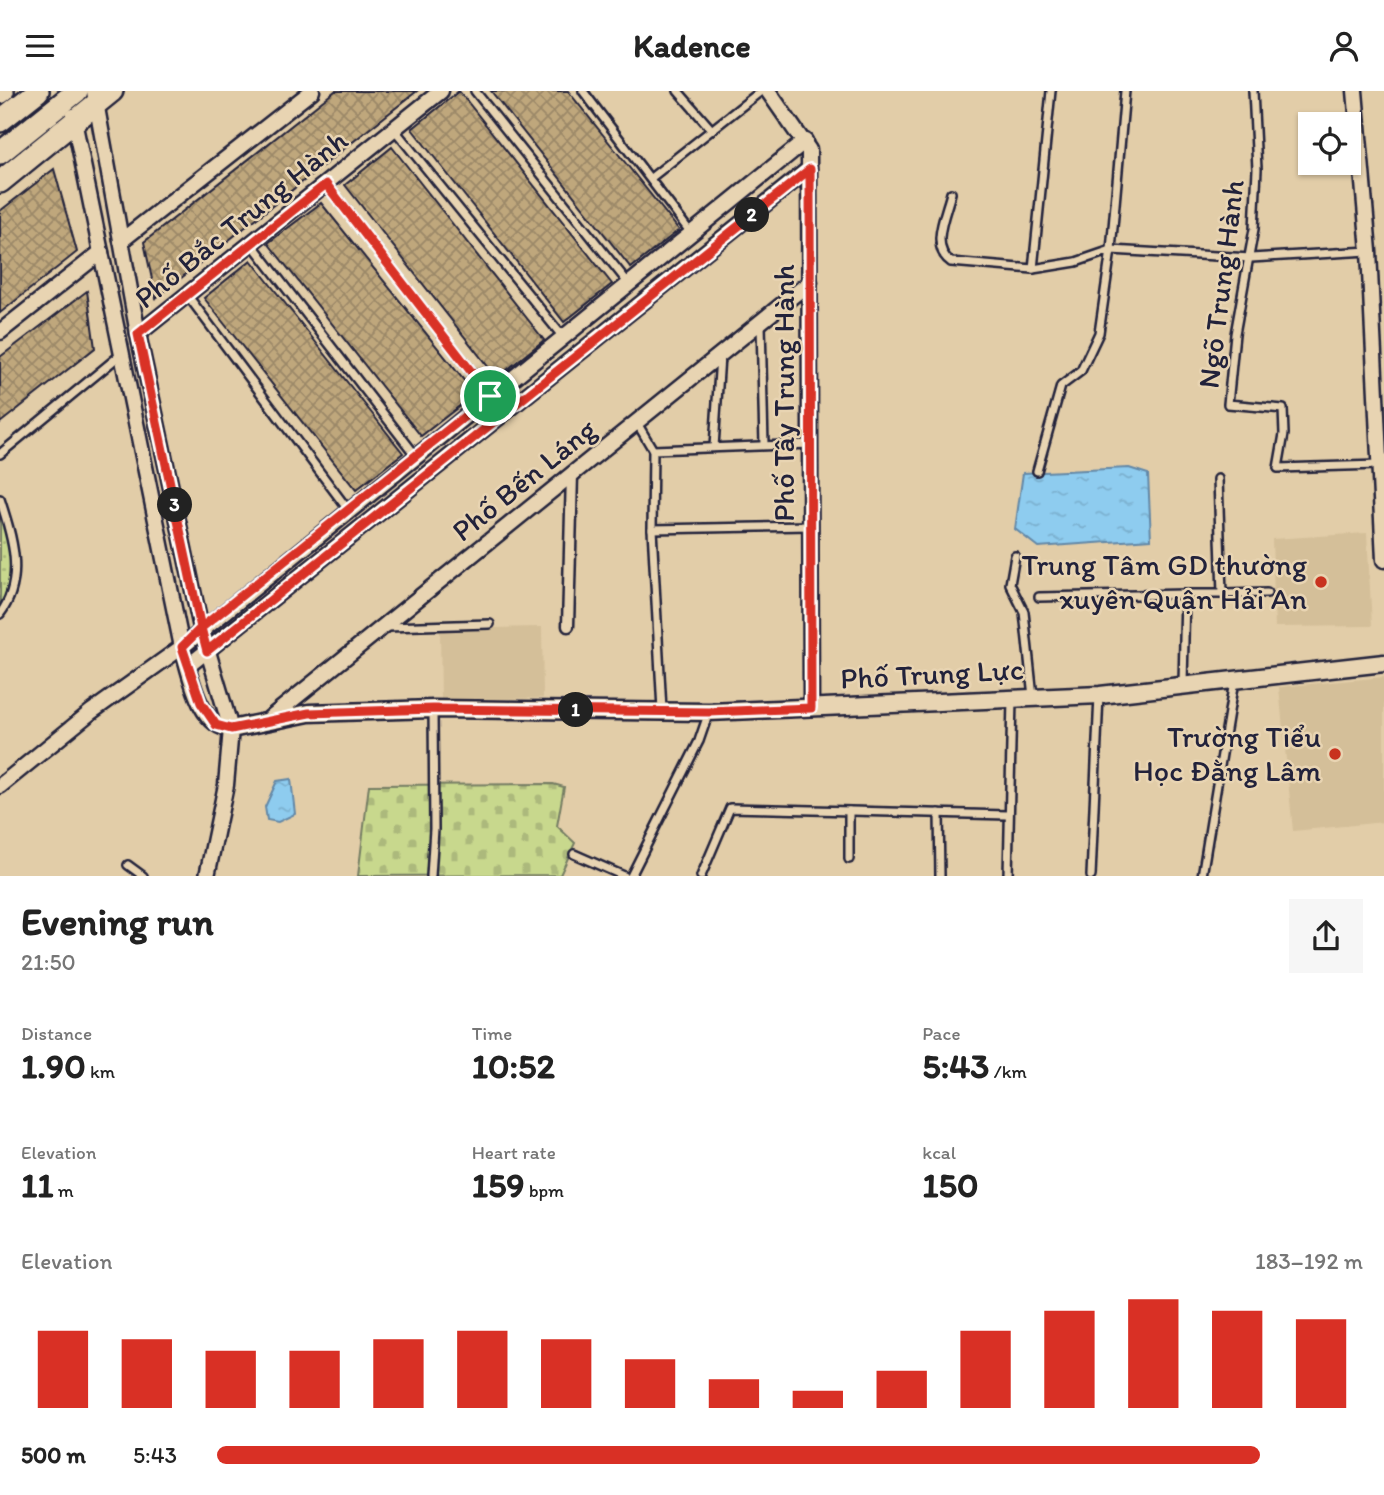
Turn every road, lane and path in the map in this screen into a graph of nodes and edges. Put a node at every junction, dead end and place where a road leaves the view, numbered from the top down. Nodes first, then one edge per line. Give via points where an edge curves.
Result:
1 (38, 91) edge
2 (313, 91) edge
3 (441, 91) edge
4 (475, 91) edge
5 (583, 91) edge
6 (678, 91) edge
7 (761, 91) edge
8 (768, 91) edge
9 (1051, 91) edge
10 (1125, 91) edge
11 (1253, 91) edge
12 (1355, 91) edge
13 (71, 94) edge
14 (101, 95) edge
15 (0, 121) edge
16 (74, 123) junction
17 (394, 129) junction
18 (711, 129) junction
19 (805, 141) junction
20 (0, 153) edge
21 (810, 169) junction
22 (652, 177) junction
23 (0, 182) edge
24 (326, 184) junction
25 (951, 193) dead end
26 (692, 233) junction
27 (121, 241) junction
28 (252, 244) junction
29 (1111, 250) junction
30 (1369, 251) junction
31 (101, 252) junction
32 (1251, 258) junction
33 (1033, 268) junction
34 (810, 282) junction
35 (629, 284) junction
36 (188, 296) junction
37 (761, 323) junction
38 (0, 332) edge
39 (138, 334) junction
40 (563, 338) junction
41 (720, 355) junction
42 (119, 356) junction
43 (490, 396) junction
44 (637, 423) junction
45 (810, 444) junction
46 (764, 446) junction
47 (714, 447) junction
48 (653, 450) junction
49 (0, 454) edge
50 (1381, 455) edge
51 (416, 457) junction
52 (1037, 471) dead end
53 (572, 474) junction
54 (1218, 479) dead end
55 (0, 499) edge
56 (349, 511) junction
57 (811, 526) junction
58 (652, 529) junction
59 (1015, 556) dead end
60 (1384, 560) edge
61 (1267, 593) dead end
62 (1185, 594) junction
63 (1222, 594) junction
64 (1039, 597) dead end
65 (0, 614) edge
66 (491, 624) dead end
67 (568, 626) dead end
68 (383, 627) junction
69 (201, 628) junction
70 (182, 647) junction
71 (207, 651) junction
72 (1384, 663) edge
73 (188, 666) junction
74 (1234, 681) junction
75 (1183, 684) junction
76 (1100, 695) junction
77 (1033, 697) junction
78 (1012, 698) junction
79 (811, 708) junction
80 (433, 709) junction
81 (662, 710) junction
82 (709, 712) junction
83 (270, 719) junction
84 (231, 729) junction
85 (0, 786) edge
86 (849, 811) junction
87 (939, 813) junction
88 (1007, 815) junction
89 (574, 854) dead end
90 (849, 859) dead end
91 (128, 865) dead end
92 (143, 876) edge
93 (207, 876) edge
94 (431, 876) edge
95 (624, 876) edge
96 (631, 876) edge
97 (701, 876) edge
98 (940, 876) edge
99 (1008, 876) edge
100 (1091, 876) edge
101 (1202, 876) edge

1 - 15 main road
2 - 27 street
3 - 17 street, Phố Bắc Trung Hành
4 - 35 lane
5 - 22 lane
6 - 18 lane
7 - 18 lane
8 - 19 street, Phố Tây Trung Hành
9 - 33 lane
10 - 29 lane
11 - 32 lane, Ngõ Trung Hành via 1257,169
12 - 30 street
13 - 16 street
13 - 20 main road
14 - 16 main road
14 - 27 street
16 - 23 main road
16 - 31 street
17 - 24 street, Phố Bắc Trung Hành
17 - 40 lane
18 - 22 lane
19 - 21 street, Phố Tây Trung Hành
19 - 26 street
21 - 34 street, Phố Tây Trung Hành
21 - 71 street
22 - 26 lane
24 - 28 street, Phố Bắc Trung Hành
24 - 43 lane
25 - 33 lane via 939,248 944,257 951,262
26 - 35 street
27 - 39 street
28 - 36 street, Phố Bắc Trung Hành
28 - 51 lane
29 - 32 lane
29 - 33 lane via 1076,262
29 - 52 lane via 1098,333 1081,371 1061,386
30 - 32 lane
30 - 50 street
31 - 38 street
31 - 42 street
32 - 50 lane, Ngõ Trung Hành via 1235,334 1228,404 1283,409 1278,468
34 - 37 street, Phố Bến Láng
34 - 45 street, Phố Tây Trung Hành
35 - 40 street
36 - 39 street, Phố Bắc Trung Hành
36 - 56 lane
37 - 41 street, Phố Bến Láng
37 - 46 lane
39 - 69 street
40 - 43 street
41 - 44 street, Phố Bến Láng
41 - 47 lane
42 - 49 lane
42 - 70 street
43 - 51 street
44 - 48 lane
44 - 53 street, Phố Bến Láng
45 - 46 lane
45 - 57 street, Phố Tây Trung Hành
46 - 47 lane
47 - 48 lane
48 - 58 lane
50 - 60 street
51 - 56 street
53 - 67 street
53 - 68 street, Phố Bến Láng
54 - 63 lane
55 - 65 lane via 15,559 10,599
56 - 69 street
57 - 58 lane
57 - 79 street, Phố Tây Trung Hành
58 - 81 lane
59 - 77 lane via 1010,584 1024,612
61 - 63 lane
62 - 63 lane
62 - 64 lane
62 - 75 lane
66 - 68 lane
68 - 83 street, Phố Bến Láng
69 - 70 street
69 - 71 street
70 - 73 street
70 - 85 street via 90,712
71 - 73 street
71 - 84 street
72 - 74 street, Phố Trung Lực
73 - 84 street via 206,714 216,725
74 - 75 street, Phố Trung Lực
74 - 101 lane
75 - 76 street, Phố Trung Lực
76 - 77 street, Phố Trung Lực
76 - 100 lane
77 - 78 street, Phố Trung Lực
78 - 79 street, Phố Trung Lực
78 - 88 lane
79 - 82 street, Phố Trung Lực
80 - 81 street, Phố Trung Lực
80 - 83 street, Phố Trung Lực via 309,713
80 - 94 lane
81 - 82 street, Phố Trung Lực
82 - 96 lane
83 - 84 street, Phố Trung Lực
84 - 93 street via 226,785
86 - 87 lane
86 - 90 lane
86 - 97 lane via 730,808
87 - 88 lane
87 - 98 lane
88 - 99 lane
89 - 95 lane
91 - 92 lane

